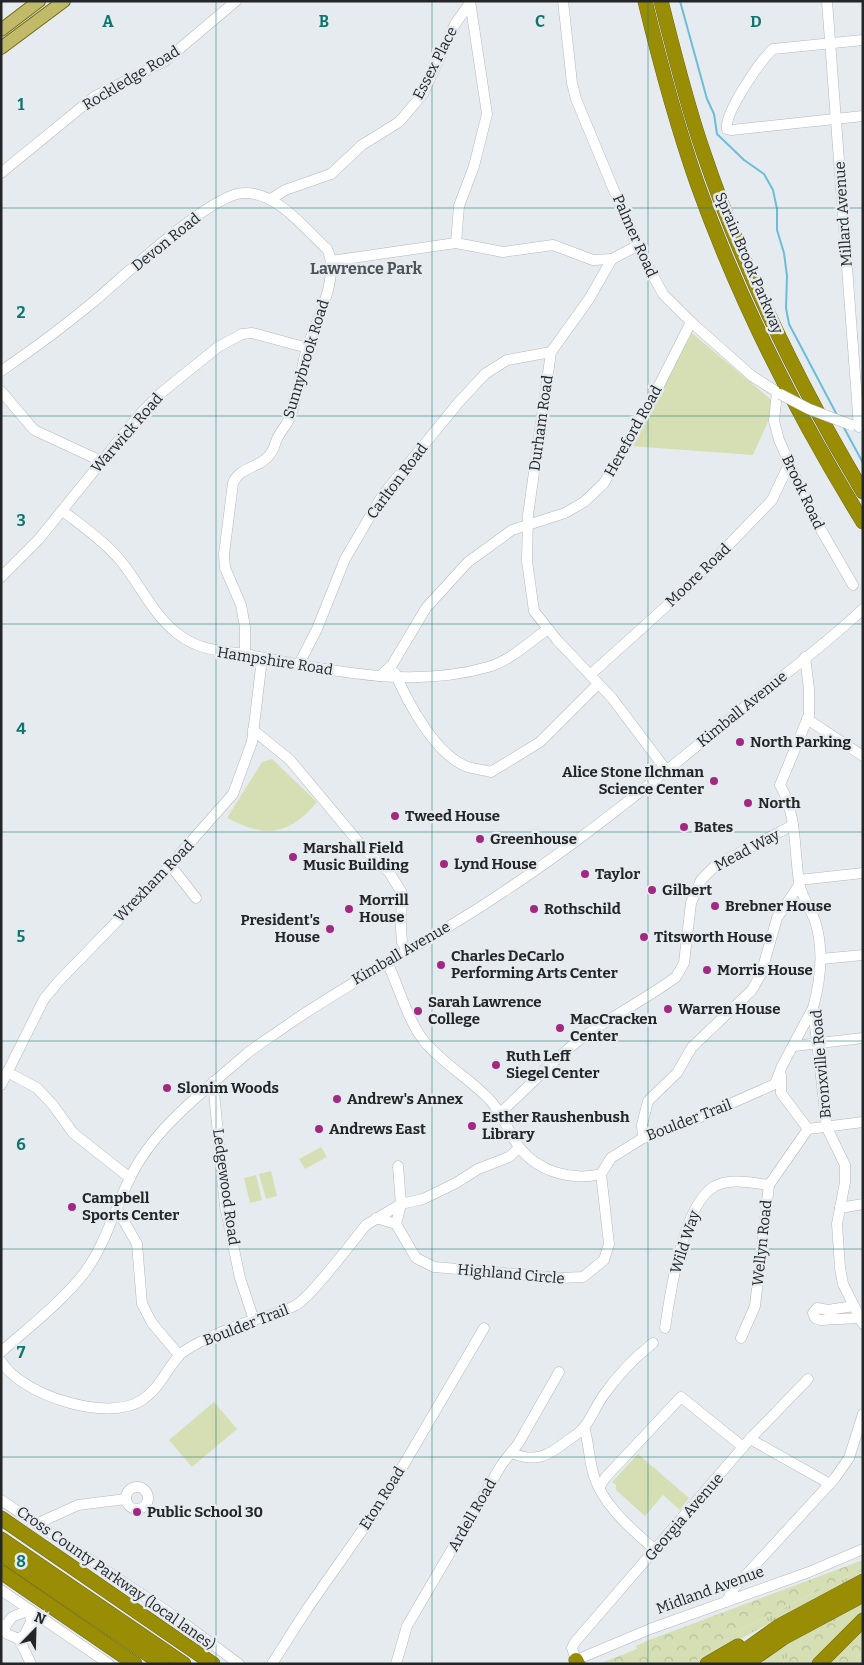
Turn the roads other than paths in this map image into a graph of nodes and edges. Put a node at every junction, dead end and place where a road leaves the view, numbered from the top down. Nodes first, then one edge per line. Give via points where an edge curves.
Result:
1 (39, 1) edge
2 (64, 1) edge
3 (236, 1) edge
4 (563, 1) edge
5 (645, 1) edge
6 (661, 1) edge
7 (827, 1) edge
8 (470, 2) edge
9 (1, 30) edge
10 (863, 40) edge
11 (831, 42) junction
12 (1, 48) edge
13 (863, 116) edge
14 (836, 118) junction
15 (1, 173) edge
16 (271, 199) junction
17 (456, 243) junction
18 (637, 246) junction
19 (612, 260) junction
20 (331, 261) junction
21 (691, 322) junction
22 (308, 348) junction
23 (550, 357) junction
24 (1, 371) edge
25 (1, 391) edge
26 (778, 393) junction
27 (858, 426) edge
28 (101, 461) junction
29 (790, 462) junction
30 (863, 492) edge
31 (63, 511) junction
32 (863, 522) edge
33 (528, 525) junction
34 (1, 577) edge
35 (853, 585) dead end
36 (863, 609) edge
37 (548, 629) junction
38 (245, 654) junction
39 (805, 657) junction
40 (262, 659) junction
41 (299, 664) junction
42 (392, 665) junction
43 (590, 674) junction
44 (380, 676) junction
45 (397, 677) junction
46 (598, 684) junction
47 (807, 719) junction
48 (253, 730) junction
49 (863, 756) edge
50 (667, 771) junction
51 (793, 825) junction
52 (170, 866) junction
53 (863, 873) edge
54 (799, 882) junction
55 (196, 898) dead end
56 (407, 951) junction
57 (863, 955) edge
58 (821, 959) junction
59 (387, 962) junction
60 (813, 1008) junction
61 (863, 1038) edge
62 (817, 1043) junction
63 (794, 1046) junction
64 (782, 1066) junction
65 (7, 1072) junction
66 (213, 1082) junction
67 (1, 1085) edge
68 (499, 1114) junction
69 (863, 1122) edge
70 (826, 1128) junction
71 (808, 1129) junction
72 (643, 1138) junction
73 (519, 1148) junction
74 (509, 1157) junction
75 (532, 1160) junction
76 (398, 1166) dead end
77 (601, 1174) junction
78 (130, 1178) junction
79 (768, 1186) junction
80 (401, 1204) junction
81 (863, 1204) edge
82 (840, 1208) junction
83 (118, 1209) junction
84 (376, 1218) junction
85 (396, 1224) junction
86 (854, 1306) junction
87 (254, 1320) junction
88 (861, 1321) edge
89 (484, 1328) dead end
90 (665, 1328) dead end
91 (742, 1338) dead end
92 (653, 1343) dead end
93 (1, 1352) edge
94 (178, 1355) junction
95 (1, 1361) edge
96 (560, 1372) dead end
97 (808, 1379) dead end
98 (863, 1414) edge
99 (584, 1427) junction
100 (747, 1443) junction
101 (512, 1453) junction
102 (830, 1484) junction
103 (599, 1488) junction
104 (126, 1499) dead end
105 (1, 1500) edge
106 (1, 1518) edge
107 (36, 1524) junction
108 (1, 1539) edge
109 (863, 1549) edge
110 (655, 1550) junction
111 (1, 1554) edge
112 (1, 1572) edge
113 (863, 1580) edge
114 (1, 1590) edge
115 (863, 1595) edge
116 (726, 1602) junction
117 (29, 1610) junction
118 (863, 1620) edge
119 (779, 1626) junction
120 (4, 1631) edge
121 (20, 1638) junction
122 (182, 1641) junction
123 (574, 1663) edge
124 (31, 1664) edge
125 (109, 1664) edge
126 (136, 1664) edge
127 (162, 1664) edge
128 (184, 1664) edge
129 (213, 1664) edge
130 (221, 1664) edge
131 (239, 1664) edge
132 (272, 1664) edge
133 (396, 1664) edge
134 (707, 1664) edge
135 (726, 1664) edge
136 (746, 1664) edge
137 (819, 1664) edge

1 - 9 main road
2 - 12 main road
3 - 15 street, Rockledge Road via 165,61 94,97
4 - 18 street, Palmer Road via 574,93
5 - 32 highway, Sprain Brook Parkway via 683,142 726,257 793,400
6 - 30 highway, Sprain Brook Parkway via 695,128 738,243 808,394
7 - 11 street, Millard Avenue
8 - 16 street, Essex Place via 455,24 422,94 399,122 362,144 331,174 286,190
8 - 17 street via 487,114 474,166 459,206
10 - 11 street
11 - 14 street, Millard Avenue
11 - 14 street via 773,49 729,115 727,129
13 - 14 street
14 - 27 street, Millard Avenue
16 - 20 street, Devon Road via 327,249
16 - 24 street, Devon Road via 243,192 219,201
17 - 19 street via 503,252 553,245 593,260
17 - 20 street
18 - 19 street
18 - 21 street, Palmer Road via 663,294
19 - 23 street, Durham Road
20 - 22 street, Sunnybrook Road via 327,292
21 - 26 street, Palmer Road via 752,376
21 - 33 street, Hereford Road via 645,413 604,483 584,502 565,513
22 - 28 street, Warwick Road via 252,333 230,339 161,393
22 - 38 street, Sunnybrook Road via 289,419 271,453 242,471 233,483 224,554 225,568 233,583 245,626
23 - 33 street, Durham Road
23 - 41 street, Carlton Road via 538,354 507,360 485,374 382,496 345,559
25 - 28 street via 34,430
26 - 27 street, Palmer Road, bridge via 809,410
26 - 29 street, Brook Road via 775,431
28 - 31 street, Warwick Road
29 - 35 street, Brook Road via 813,516
29 - 43 street, Moore Road via 772,500 693,582
31 - 34 street, Warwick Road
31 - 38 street, Hampshire Road via 118,558 134,577 148,603 179,635 216,652
33 - 37 street, Durham Road via 527,561 534,611
33 - 42 street, Hereford Road via 512,530 468,562 413,627
36 - 39 street, Kimball Avenue
37 - 43 street
37 - 45 street, Hampshire Road via 502,662 487,668 442,676
38 - 40 street, Hampshire Road
39 - 47 street, Bronxville Road via 809,689
39 - 50 street, Kimball Avenue
40 - 41 street, Hampshire Road
40 - 48 street, Wrexham Road
41 - 44 street, Hampshire Road
42 - 44 street, Hereford Road
42 - 45 street
43 - 46 street
44 - 45 street, Hampshire Road
45 - 46 street via 414,712 450,756 468,767 491,772 540,742
46 - 50 street
47 - 49 street
47 - 51 street, Bronxville Road via 780,785 788,799
48 - 52 street, Wrexham Road via 233,794
48 - 56 street via 290,760 366,851 389,872 402,893 402,935
50 - 56 street, Kimball Avenue via 503,893
51 - 54 street, Bronxville Road
51 - 68 street, Mead Way via 715,866 701,880 691,903 682,970 676,977 560,1054
52 - 55 street
52 - 65 street, Wrexham Road via 44,999
53 - 54 street
54 - 58 street, Bronxville Road via 814,920
54 - 72 street via 778,918 761,974 752,990 692,1047 677,1073 648,1101 642,1125
56 - 59 street, Kimball Avenue
57 - 58 street
58 - 60 street, Bronxville Road
59 - 66 street, Kimball Avenue via 305,1012
59 - 68 street via 424,1040 449,1066 472,1082
60 - 62 street, Bronxville Road
60 - 63 street, Boulder Trail
61 - 62 street
62 - 63 street
62 - 70 street, Bronxville Road
63 - 64 street, Boulder Trail
64 - 71 street via 781,1092
64 - 72 street, Boulder Trail via 779,1077 770,1087
65 - 67 street, Wrexham Road
65 - 78 street via 37,1088 73,1133
66 - 78 street, Kimball Avenue via 167,1126
66 - 87 street, Ledgewood Road via 225,1206 240,1278
68 - 73 street
69 - 70 street
70 - 71 street
70 - 82 street, Bronxville Road via 845,1165
71 - 79 street, Wellyn Road
72 - 77 street, Boulder Trail via 611,1158
73 - 74 street, Boulder Trail
73 - 75 street, Boulder Trail
74 - 75 street, Boulder Trail
74 - 80 street, Boulder Trail via 478,1169 456,1184 423,1199
75 - 77 street, Boulder Trail via 561,1175 588,1177
76 - 80 street
77 - 85 street, Highland Circle via 609,1244 600,1264 578,1278 434,1267 416,1258
78 - 83 street, Kimball Avenue
79 - 90 street, Wild Way via 725,1183 715,1186 700,1200 675,1268
79 - 91 street, Wellyn Road via 755,1306
80 - 84 street, Boulder Trail
80 - 85 street
81 - 82 street
82 - 86 street, Bronxville Road via 837,1233 840,1268 843,1284
83 - 93 street, Kimball Avenue via 105,1239 82,1275 66,1294
83 - 94 street via 137,1244 142,1304 152,1323
84 - 85 street
84 - 87 street, Boulder Trail via 366,1225 298,1304
86 - 88 street, Bronxville Road
86 - 88 street via 828,1310 817,1308 813,1313 820,1320
87 - 94 street, Boulder Trail via 200,1342
89 - 132 street, Eton Road via 380,1505 306,1609
92 - 99 street via 614,1383
94 - 95 street, Boulder Trail via 153,1392 132,1406 118,1409 57,1399 38,1392 12,1376
96 - 101 street, Ardell Road
97 - 100 street, Georgia Avenue
98 - 102 street via 849,1458
99 - 101 street via 550,1455 539,1458
99 - 103 street
100 - 102 street
100 - 103 street via 680,1397
100 - 110 street, Georgia Avenue
101 - 133 street, Ardell Road via 502,1464 407,1626
102 - 116 street via 735,1587
103 - 110 street via 622,1519
104 - 107 street via 78,1505
105 - 107 street
106 - 122 highway, Cross County Parkway (local lanes)
107 - 131 street
108 - 128 highway
109 - 116 street, Midland Avenue
110 - 123 street, Georgia Avenue via 574,1644
111 - 127 highway
112 - 126 highway
113 - 119 highway
114 - 117 street
115 - 136 highway via 794,1632
116 - 123 street, Midland Avenue via 650,1629
117 - 120 street via 12,1617
117 - 121 street via 31,1622
117 - 125 street
118 - 137 highway
119 - 134 highway
119 - 135 highway
120 - 121 street
121 - 124 street
122 - 129 highway, Cross County Parkway (local lanes)
122 - 130 highway

